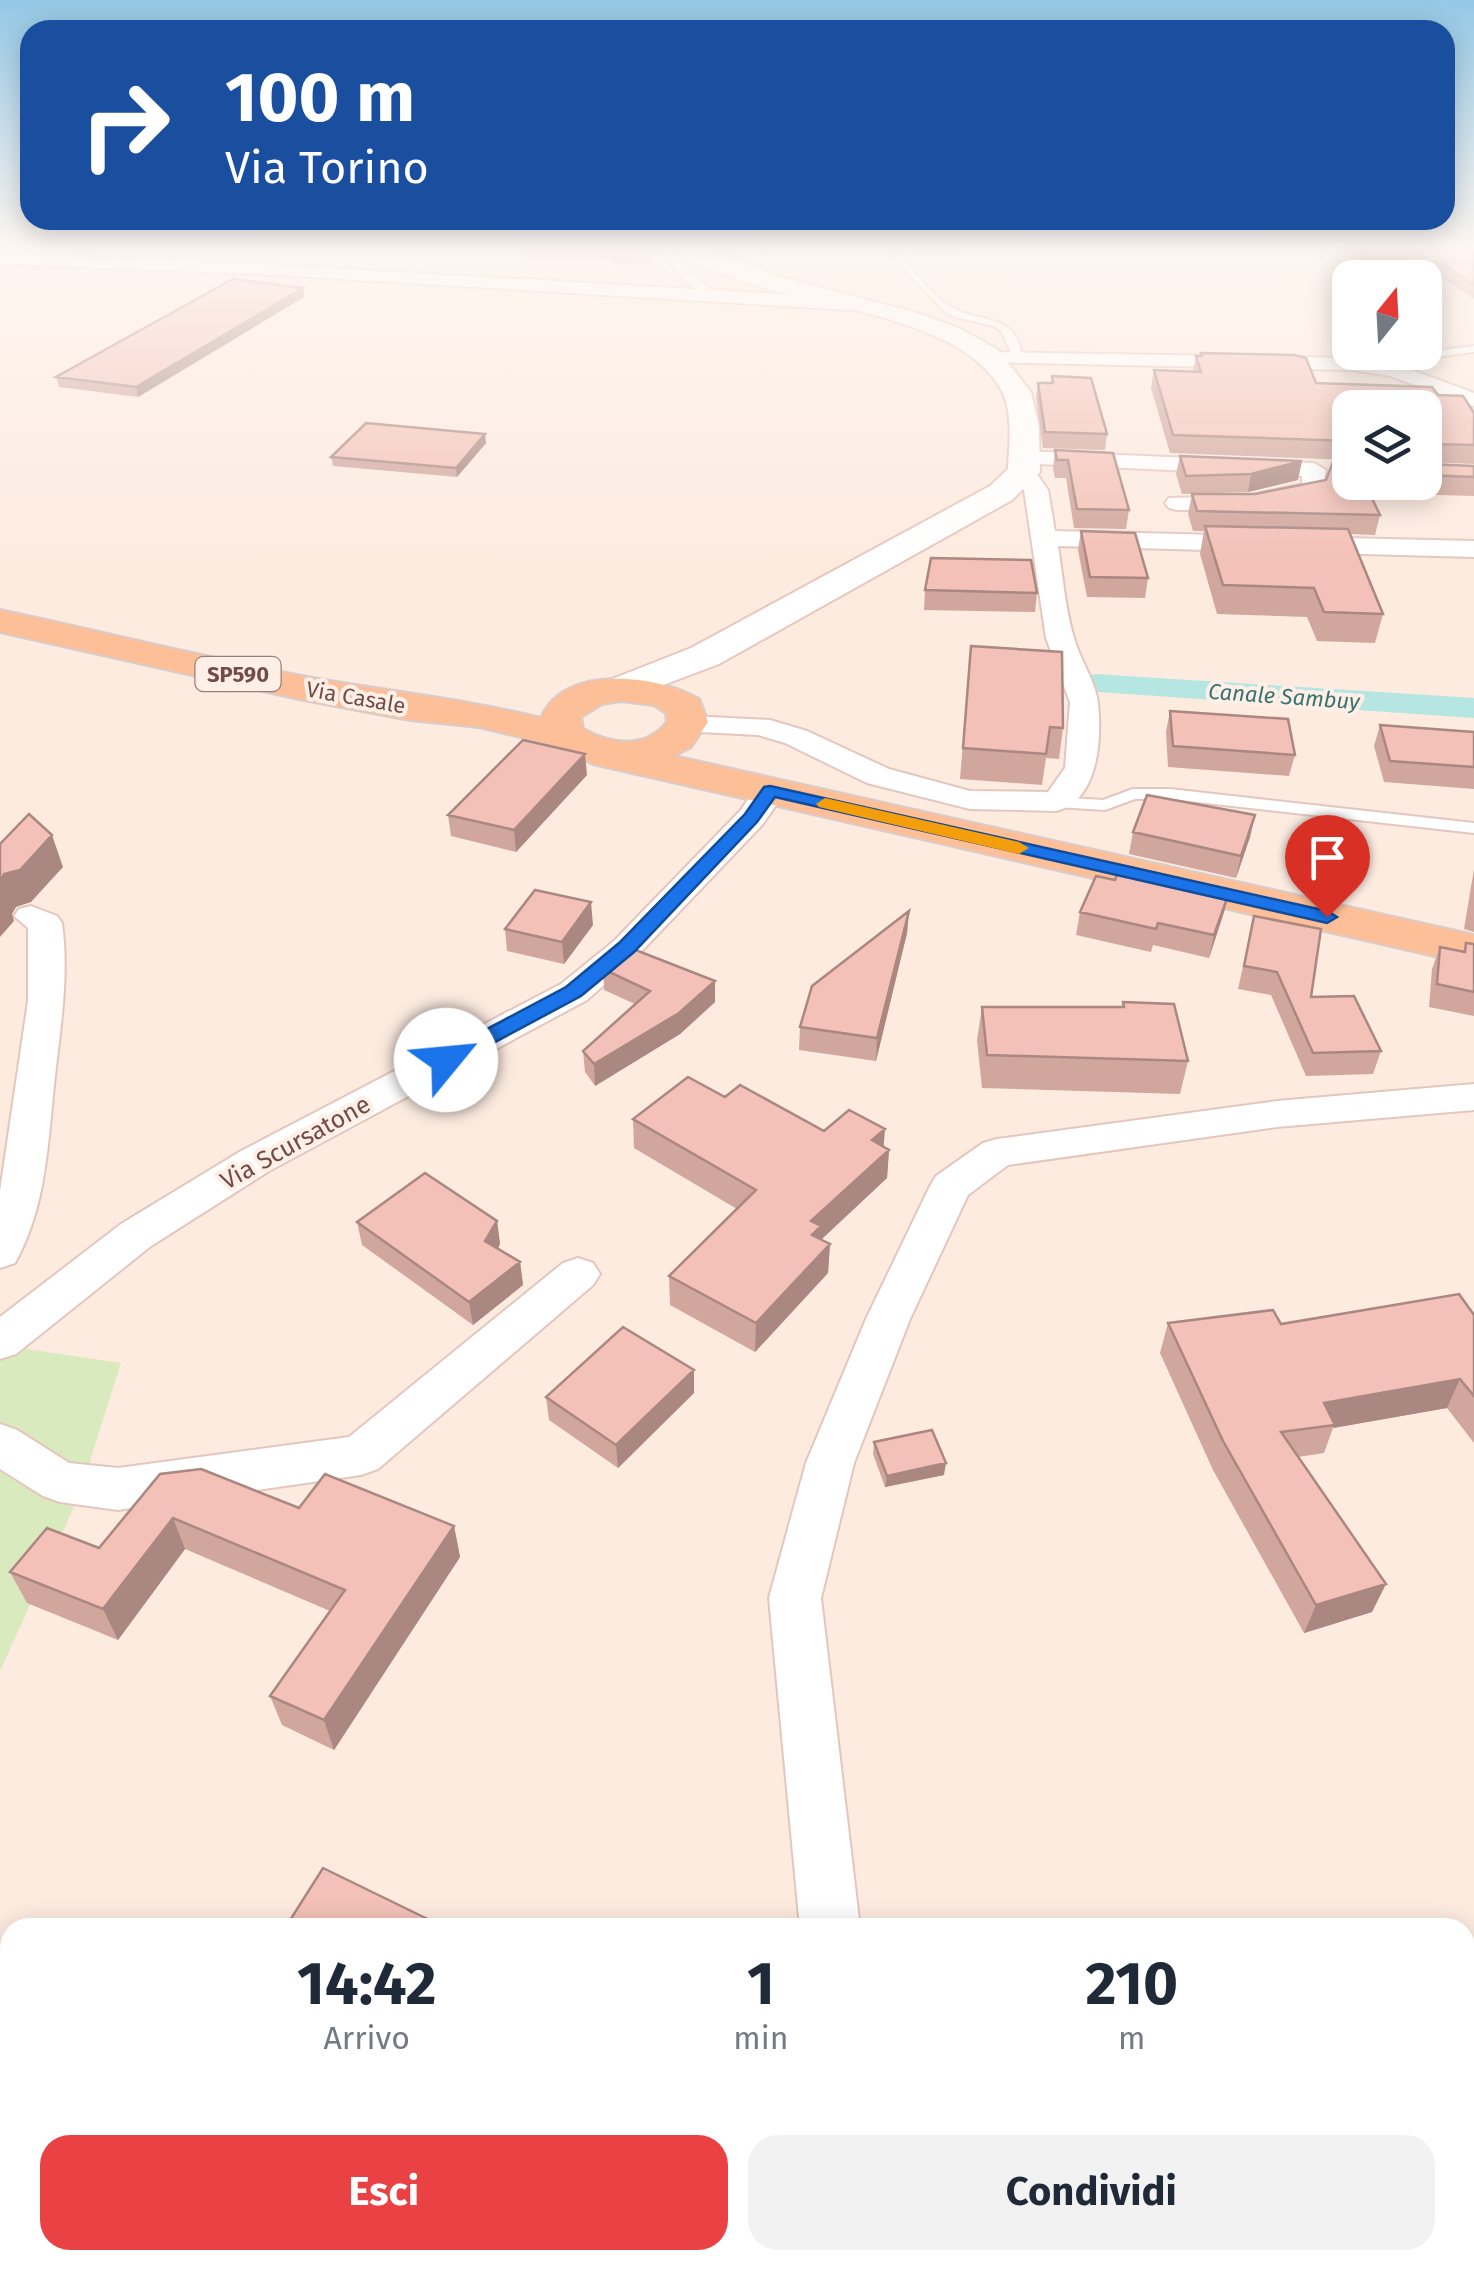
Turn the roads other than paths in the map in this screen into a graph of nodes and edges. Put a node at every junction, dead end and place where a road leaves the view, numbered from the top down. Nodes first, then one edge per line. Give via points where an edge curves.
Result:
1 (989, 351) edge
2 (1007, 351) edge
3 (1005, 358) junction
4 (1332, 365) edge
5 (1386, 370) edge
6 (1465, 396) edge
7 (1024, 465) junction
8 (1177, 503) dead end
9 (1045, 538) junction
10 (1474, 549) edge
11 (0, 621) edge
12 (704, 656) junction
13 (621, 689) junction
14 (566, 720) junction
15 (680, 725) junction
16 (608, 754) junction
17 (752, 786) junction
18 (1056, 802) junction
19 (1474, 828) edge
20 (31, 916) dead end
21 (1474, 950) edge
22 (1474, 1097) edge
23 (0, 1252) edge
24 (578, 1274) dead end
25 (0, 1342) edge
26 (0, 1444) edge
27 (829, 1918) edge

1 - 3 main road
2 - 3 lane
3 - 4 street
3 - 7 main road via 1022,409
5 - 6 street
7 - 8 street via 1323,470 1313,490 1250,503
7 - 9 street
7 - 12 main road via 1000,493
9 - 10 street
9 - 18 street via 1060,638 1084,702 1080,768
11 - 14 main road, Via Casale / SP590 via 410,708
12 - 13 main road
12 - 15 main road
13 - 14 main road, SP590 via 582,698
13 - 15 main road, SP590 via 656,692
14 - 16 main road, SP590 via 589,750
15 - 16 main road, SP590 via 631,754
15 - 17 main road, SP590
15 - 18 street via 760,726 878,776 970,800
16 - 17 main road, SP590
17 - 21 main road, SP590
17 - 25 street, Via Scursatone via 751,818 626,948 574,992 255,1161 136,1235
18 - 19 lane via 1106,806 1132,794 1170,794
20 - 23 street via 45,923 47,934 48,1020 27,1166
22 - 27 street via 1277,1114 996,1153 951,1186 830,1464 796,1598
24 - 26 street via 361,1455 118,1489 60,1482

